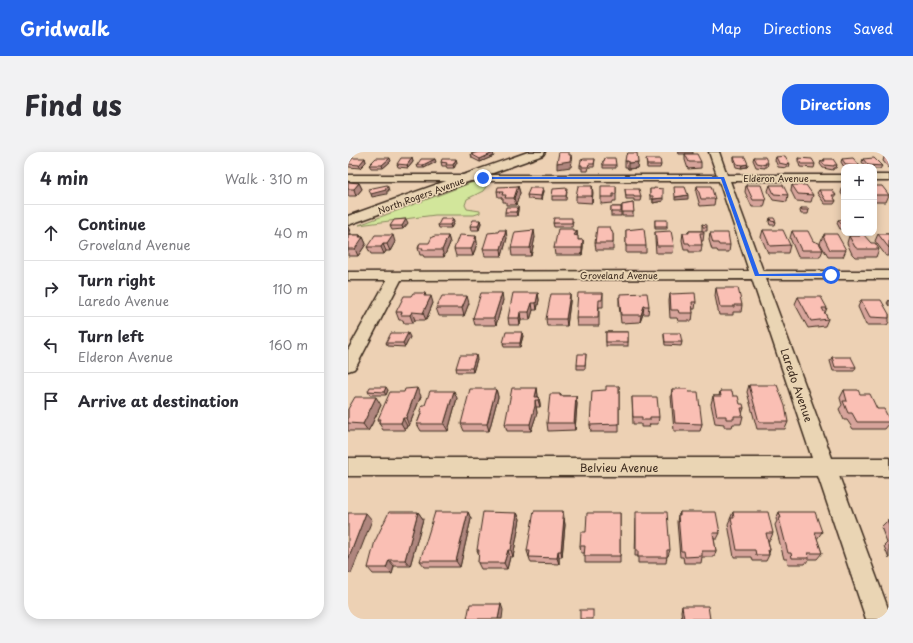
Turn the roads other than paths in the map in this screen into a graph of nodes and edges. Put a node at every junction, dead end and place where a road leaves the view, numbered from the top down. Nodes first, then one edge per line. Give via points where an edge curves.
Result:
1 (539, 152) edge
2 (714, 152) edge
3 (348, 178) edge
4 (468, 178) junction
5 (723, 178) junction
6 (841, 178) edge
7 (877, 178) edge
8 (889, 178) edge
9 (348, 221) edge
10 (397, 275) junction
11 (757, 275) junction
12 (889, 275) edge
13 (348, 276) edge
14 (348, 365) edge
15 (348, 467) edge
16 (889, 467) edge
17 (825, 468) junction
18 (879, 619) edge

1 - 4 street, North Rogers Avenue
2 - 5 street, Laredo Avenue
3 - 4 street, Elderon Avenue
4 - 5 street, Elderon Avenue
4 - 9 street, North Rogers Avenue
5 - 6 street, Elderon Avenue
5 - 11 street, Laredo Avenue
7 - 8 street
10 - 11 street, Groveland Avenue
10 - 13 street, Groveland Avenue
10 - 14 street
11 - 12 street, Groveland Avenue
11 - 17 street, Laredo Avenue
15 - 17 street, Belvieu Avenue
16 - 17 street, Belvieu Avenue
17 - 18 street, Laredo Avenue

